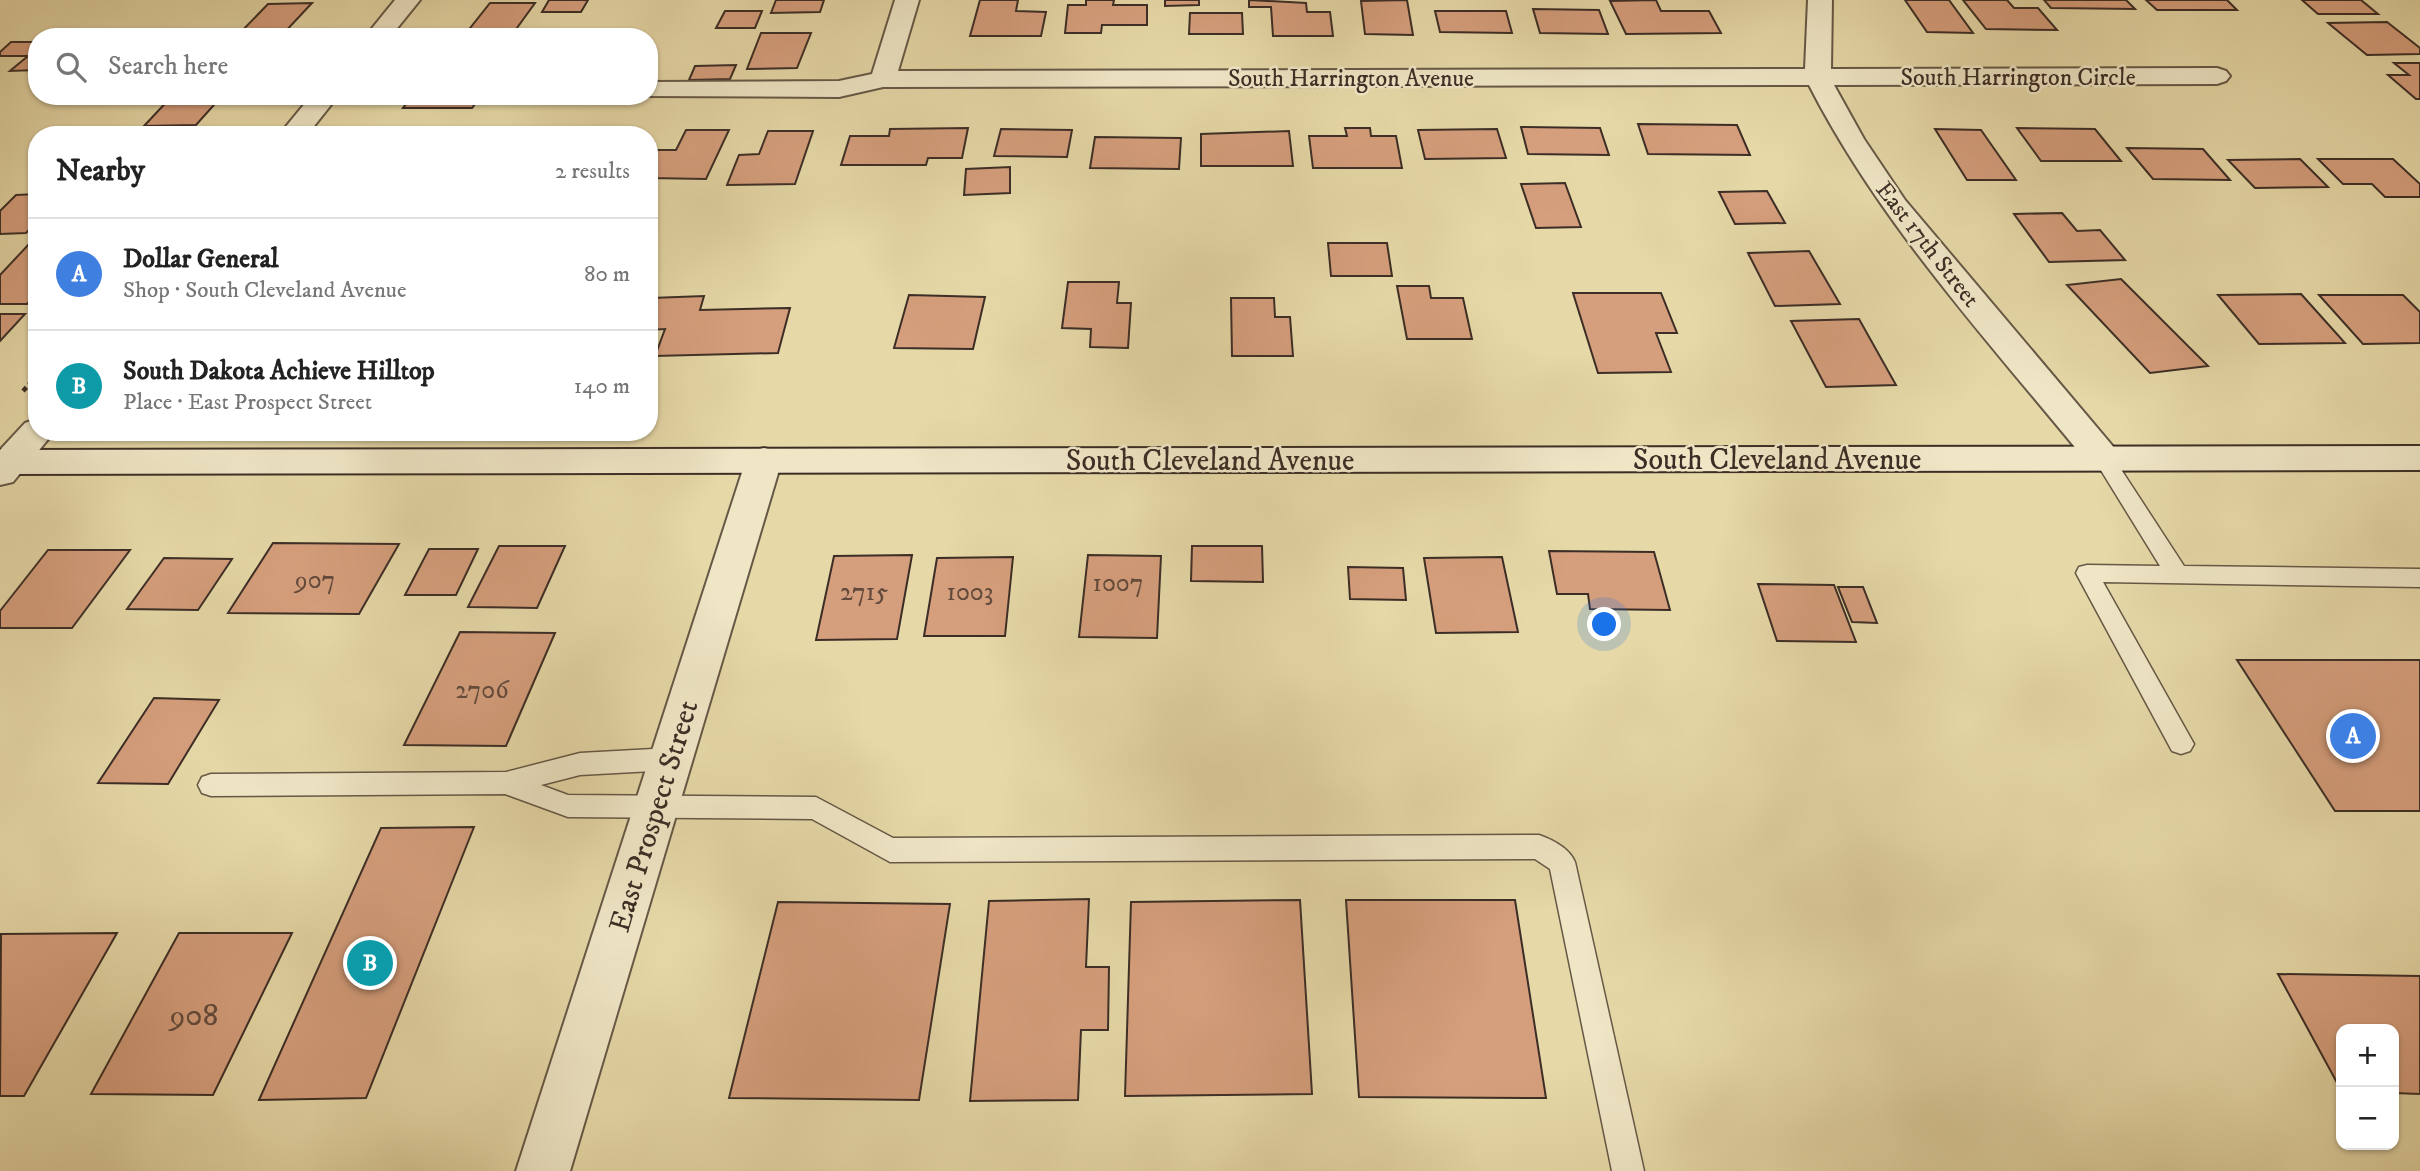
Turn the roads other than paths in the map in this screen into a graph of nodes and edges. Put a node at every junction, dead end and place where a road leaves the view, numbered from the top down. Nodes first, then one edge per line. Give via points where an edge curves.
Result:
1 (408, 0) edge
2 (907, 0) edge
3 (1820, 0) edge
4 (385, 28) edge
5 (2217, 76) dead end
6 (1818, 78) junction
7 (883, 79) junction
8 (658, 90) edge
9 (317, 105) edge
10 (300, 126) edge
11 (28, 440) edge
12 (2420, 458) edge
13 (2104, 459) junction
14 (764, 460) junction
15 (3, 466) edge
16 (2177, 575) junction
17 (2420, 578) edge
18 (2181, 744) dead end
19 (671, 759) junction
20 (506, 783) junction
21 (211, 785) dead end
22 (656, 807) junction
23 (543, 1171) edge
24 (1628, 1171) edge

1 - 4 street
2 - 7 street
3 - 6 street, East 17th Street
5 - 6 street, South Harrington Circle
6 - 7 street, South Harrington Avenue
6 - 13 street, East 17th Street via 1850,139 1895,206
7 - 8 street, South Harrington Avenue via 839,89
9 - 10 street
11 - 15 street
12 - 13 street, South Cleveland Avenue
13 - 14 street, South Cleveland Avenue
13 - 16 lane
14 - 15 street, South Cleveland Avenue
14 - 19 street, East Prospect Street
16 - 17 lane
16 - 18 lane via 2087,573
19 - 20 lane via 580,764
19 - 22 street, East Prospect Street
20 - 21 lane
20 - 22 lane via 568,806
22 - 23 street, East Prospect Street
22 - 24 lane via 816,807 890,850 1539,847 1562,862

